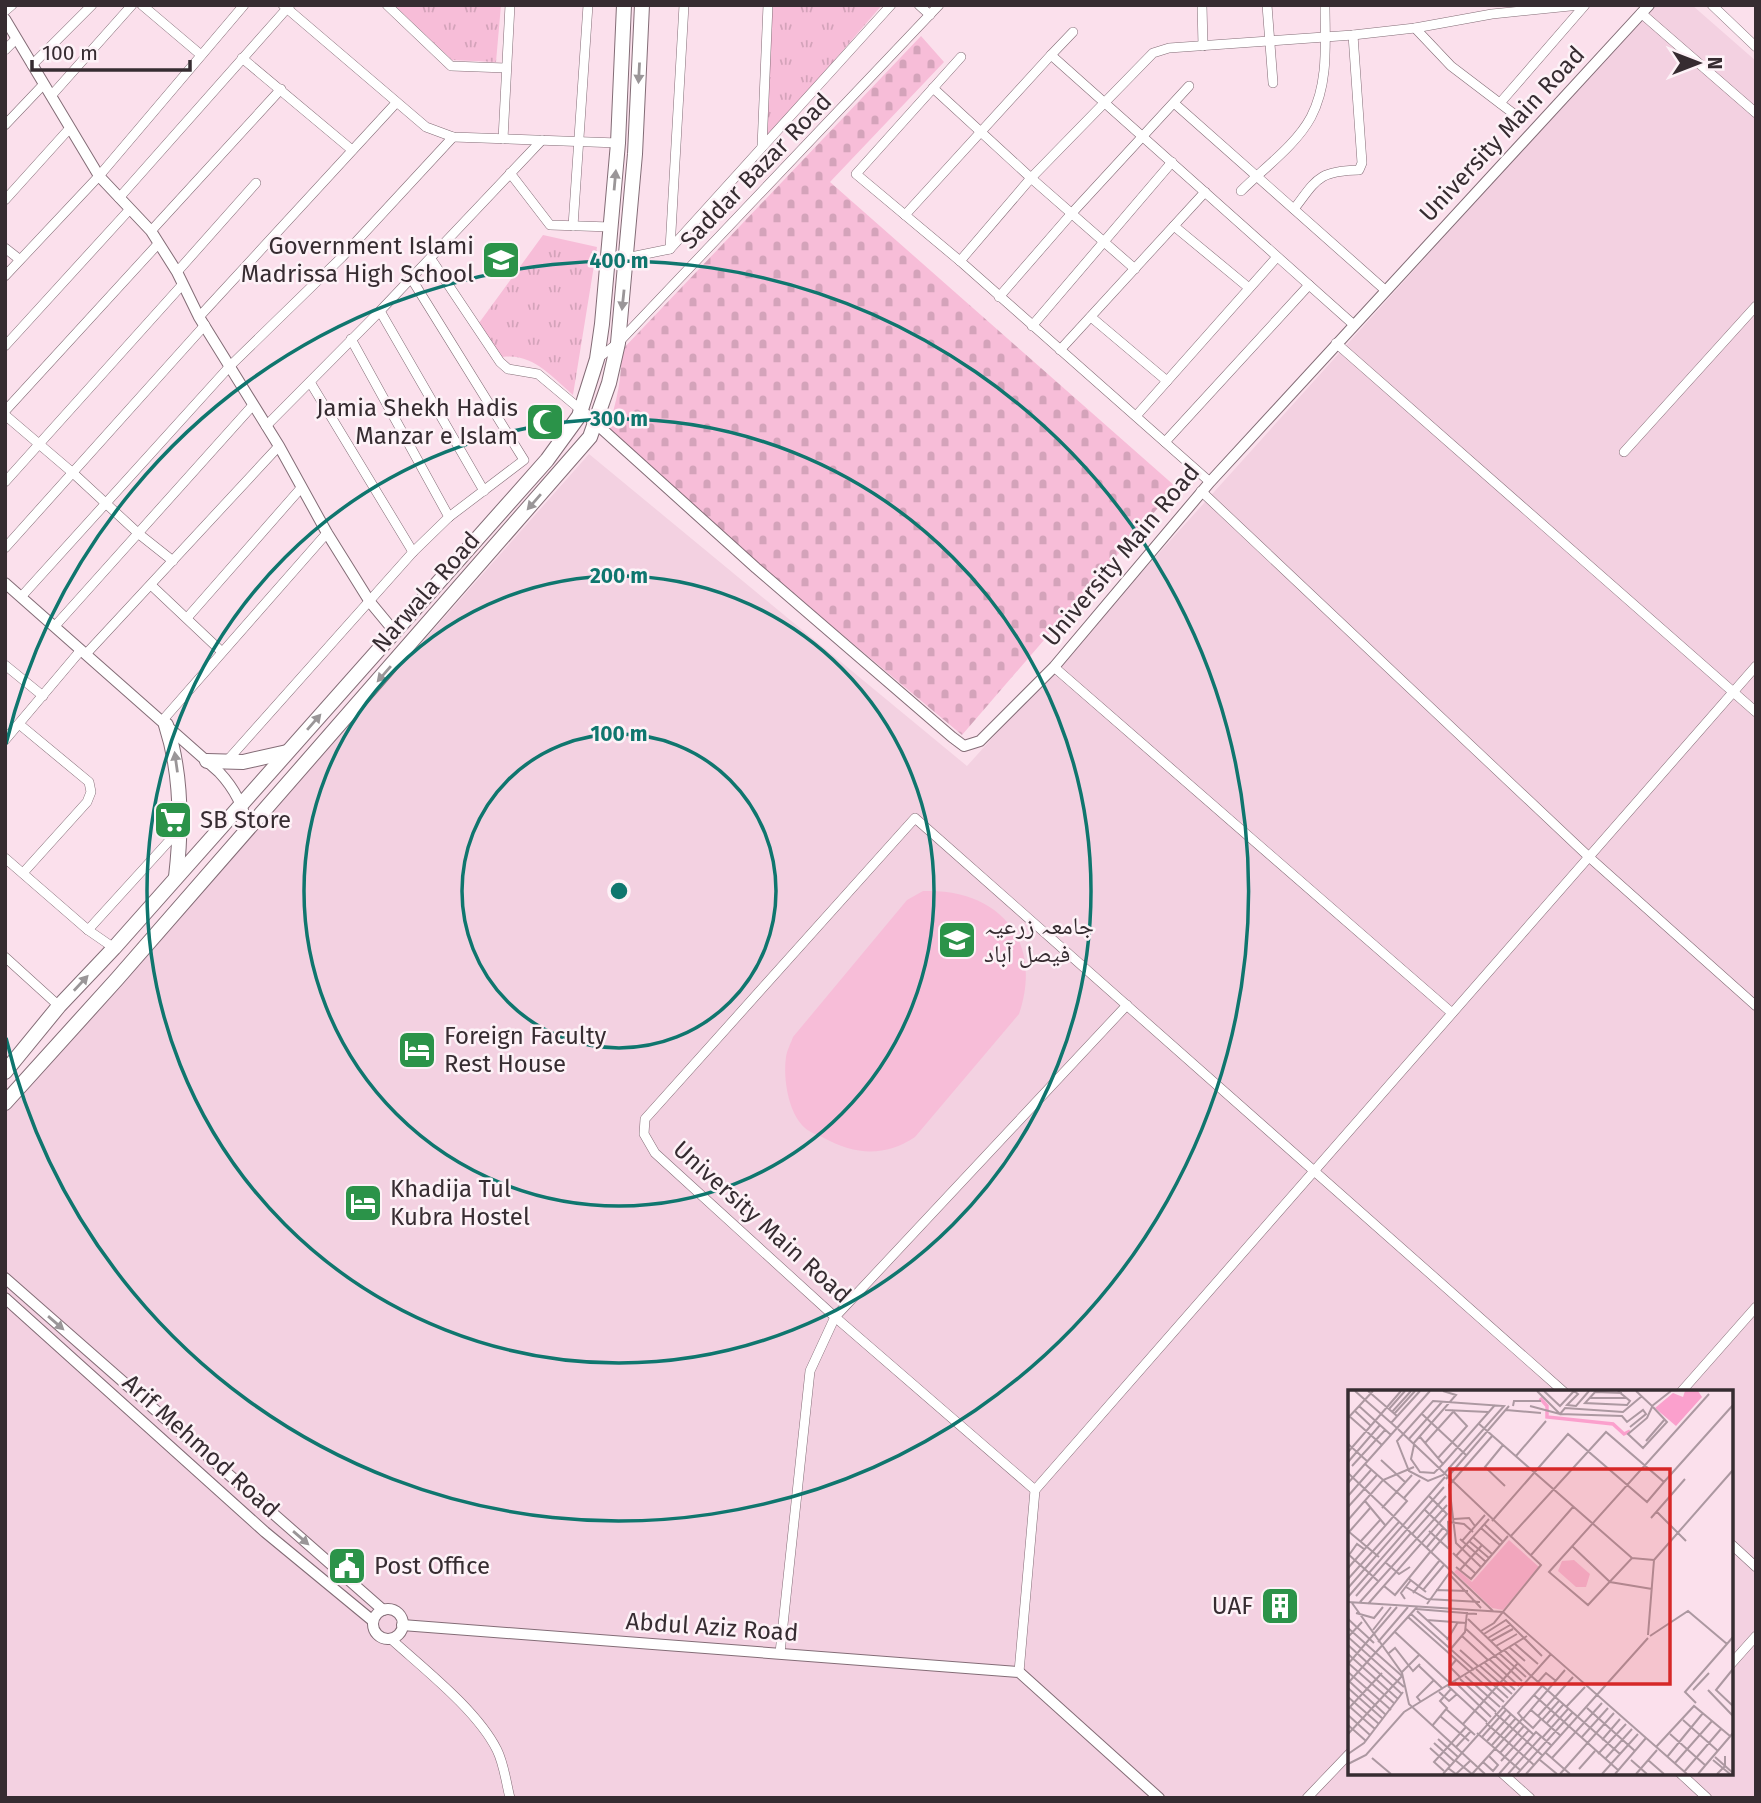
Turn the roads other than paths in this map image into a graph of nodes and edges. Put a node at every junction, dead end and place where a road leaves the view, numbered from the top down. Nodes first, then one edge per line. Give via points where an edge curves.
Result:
1 (12, 5) edge
2 (93, 5) edge
3 (132, 5) edge
4 (142, 5) edge
5 (228, 5) edge
6 (244, 5) edge
7 (387, 5) edge
8 (510, 5) edge
9 (588, 5) edge
10 (624, 5) edge
11 (642, 5) edge
12 (684, 5) edge
13 (768, 5) edge
14 (891, 5) edge
15 (919, 5) edge
16 (939, 5) edge
17 (1202, 5) edge
18 (1268, 5) edge
19 (1325, 5) edge
20 (1583, 5) edge
21 (1712, 5) edge
22 (286, 6) edge
23 (1645, 9) edge
24 (5, 11) edge
25 (237, 13) junction
26 (930, 15) junction
27 (5, 19) edge
28 (1415, 28) junction
29 (1073, 32) dead end
30 (1353, 35) junction
31 (1325, 38) junction
32 (16, 39) junction
33 (1270, 41) junction
34 (1203, 46) junction
35 (1756, 47) edge
36 (5, 50) edge
37 (201, 55) junction
38 (1051, 55) junction
39 (961, 57) dead end
40 (242, 58) junction
41 (32, 65) junction
42 (506, 68) junction
43 (1273, 83) dead end
44 (43, 85) junction
45 (1189, 86) dead end
46 (933, 88) junction
47 (281, 89) junction
48 (51, 96) junction
49 (1104, 102) junction
50 (396, 103) junction
51 (1174, 103) junction
52 (1500, 103) junction
53 (1756, 113) edge
54 (1514, 114) dead end
55 (5, 125) edge
56 (69, 129) junction
57 (981, 132) junction
58 (1142, 136) junction
59 (453, 137) junction
60 (503, 139) junction
61 (542, 140) junction
62 (578, 141) junction
63 (618, 144) junction
64 (762, 148) junction
65 (352, 150) junction
66 (1171, 162) junction
67 (510, 173) junction
68 (99, 176) junction
69 (1256, 176) junction
70 (1031, 178) junction
71 (256, 183) dead end
72 (1241, 191) dead end
73 (1205, 192) junction
74 (119, 198) junction
75 (5, 200) edge
76 (130, 209) junction
77 (1294, 209) junction
78 (1072, 213) junction
79 (905, 215) junction
80 (573, 226) junction
81 (1174, 226) junction
82 (611, 227) junction
83 (151, 231) junction
84 (1105, 242) junction
85 (158, 244) junction
86 (5, 248) edge
87 (670, 249) junction
88 (1277, 257) junction
89 (626, 258) junction
90 (19, 259) junction
91 (431, 259) junction
92 (960, 261) junction
93 (1135, 269) junction
94 (177, 272) junction
95 (5, 275) edge
96 (411, 278) junction
97 (182, 285) junction
98 (1309, 285) junction
99 (1249, 288) junction
100 (1385, 290) junction
101 (999, 297) junction
102 (1756, 306) edge
103 (380, 312) junction
104 (1091, 317) junction
105 (202, 321) junction
106 (1354, 325) junction
107 (1032, 326) junction
108 (351, 339) junction
109 (618, 343) junction
110 (1336, 344) junction
111 (5, 346) edge
112 (1060, 350) junction
113 (597, 359) junction
114 (230, 366) junction
115 (1167, 381) junction
116 (310, 382) junction
117 (253, 405) junction
118 (581, 410) junction
119 (5, 413) edge
120 (1136, 416) junction
121 (594, 425) junction
122 (266, 426) junction
123 (1165, 442) junction
124 (38, 444) junction
125 (279, 446) junction
126 (1624, 452) dead end
127 (73, 472) junction
128 (5, 482) edge
129 (1210, 482) junction
130 (301, 488) junction
131 (484, 491) junction
132 (1201, 491) junction
133 (105, 503) junction
134 (449, 517) junction
135 (327, 533) junction
136 (139, 534) junction
137 (5, 548) edge
138 (413, 552) junction
139 (173, 561) junction
140 (5, 583) edge
141 (151, 585) junction
142 (21, 597) junction
143 (370, 602) junction
144 (187, 618) junction
145 (55, 626) junction
146 (394, 631) junction
147 (83, 652) junction
148 (222, 653) junction
149 (5, 664) edge
150 (1756, 666) edge
151 (1054, 667) junction
152 (1732, 691) junction
153 (43, 696) junction
154 (1756, 712) edge
155 (164, 723) junction
156 (19, 724) junction
157 (5, 740) edge
158 (288, 752) junction
159 (207, 761) joint
160 (222, 767) junction
161 (241, 803) junction
162 (248, 829) junction
163 (179, 830) junction
164 (1589, 857) junction
165 (5, 858) edge
166 (23, 873) junction
167 (175, 879) junction
168 (88, 930) junction
169 (114, 948) junction
170 (5, 957) edge
171 (1127, 1005) junction
172 (60, 1006) junction
173 (1756, 1006) edge
174 (1452, 1013) junction
175 (5, 1072) edge
176 (5, 1103) edge
177 (1315, 1169) junction
178 (5, 1278) edge
179 (22, 1293) junction
180 (9, 1301) edge
181 (1756, 1307) edge
182 (835, 1317) junction
183 (1562, 1390) edge
184 (1683, 1390) edge
185 (152, 1407) junction
186 (140, 1419) junction
187 (1035, 1490) junction
188 (247, 1491) junction
189 (235, 1504) junction
190 (1733, 1546) edge
191 (1756, 1567) edge
192 (383, 1610) junction
193 (373, 1620) junction
194 (402, 1625) junction
195 (1756, 1636) edge
196 (391, 1639) junction
197 (780, 1653) junction
198 (1733, 1662) edge
199 (1019, 1672) junction
200 (1348, 1755) edge
201 (1504, 1775) edge
202 (1682, 1775) edge
203 (510, 1798) edge
204 (1159, 1798) edge
205 (1307, 1798) edge
206 (1530, 1798) edge
207 (1707, 1798) edge

1 - 24 street
2 - 41 street
3 - 48 street
4 - 37 street
5 - 25 street
6 - 25 street
7 - 42 street via 451,66
8 - 42 street
9 - 62 street
10 - 63 main road, Narwala Road
11 -> 89 main road, Narwala Road
12 - 87 street
13 - 64 street
14 - 64 street
15 - 26 street
16 - 26 street, Saddar Bazar Road
17 - 34 street
18 - 33 street
19 - 31 street
20 - 28 street
20 - 52 street
21 - 35 street
22 - 40 street
22 - 50 street
23 - 53 street
23 - 100 street, University Main Road
25 - 37 street
26 - 109 street, Saddar Bazar Road
27 - 32 street
28 - 30 street
28 - 52 street via 1451,66
29 - 38 street
30 - 31 street
30 - 77 street via 1362,163 1359,170 1320,177
31 - 33 street
31 - 69 street via 1324,69 1312,116 1300,134
32 - 36 street
32 - 41 street
33 - 34 street
33 - 43 street
34 - 49 street via 1153,53
37 - 68 street
38 - 49 street
38 - 57 street
39 - 46 street
40 - 47 street
40 - 74 street
41 - 44 street
42 - 60 street
44 - 48 street
44 - 55 street
45 - 51 street
46 - 57 street
46 - 79 street via 856,174
47 - 65 street
47 - 83 street
48 - 56 street
49 - 58 street
49 - 70 street
50 - 59 street via 426,127
50 - 65 street
51 - 58 street
51 - 69 street
52 - 54 street
56 - 68 street
56 - 75 street
57 - 70 street
57 - 79 street
58 - 66 street
58 - 78 street
59 - 60 street
59 - 114 street via 342,257
60 - 61 street
61 - 62 street
61 - 67 street
62 - 63 street
62 - 80 street
82 -> 63 main road, Narwala Road
64 - 87 street
65 - 105 street
66 - 73 street
66 - 84 street
67 - 80 street via 550,225
67 - 91 street
68 - 74 street
68 - 90 street
69 - 72 street
69 - 77 street
70 - 78 street
70 - 92 street
71 - 94 street
73 - 81 street
73 - 88 street
74 - 76 street
76 - 83 street
76 - 111 street
77 - 100 street
78 - 84 street
78 - 101 street
79 - 92 street
80 - 82 street
81 - 93 street
81 - 99 street
82 - 113 main road, Narwala Road
83 - 85 street
84 - 93 street
84 - 107 street
85 - 94 street
85 - 119 street
86 - 90 street
87 - 89 street
88 - 98 street
88 - 99 street
89 -> 109 main road, Narwala Road
90 - 95 street
91 - 96 street
91 - 118 street via 500,362 508,369 538,374
92 - 101 street
93 - 104 street
94 - 97 street
96 - 103 street
96 - 131 street via 524,460
97 - 105 street
97 - 124 street
98 - 106 street
98 - 123 street
99 - 115 street
100 - 106 street, University Main Road
101 - 107 street
102 - 126 street
103 - 108 street
103 - 131 street
104 - 112 street
104 - 115 street
105 - 114 street
105 - 127 street
106 - 110 street, University Main Road
107 - 112 street
108 - 116 street
108 - 134 street
109 - 113 street, Saddar Bazar Road
109 - 121 main road, Narwala Road via 610,383
110 - 129 street, University Main Road
110 - 152 street
112 - 120 street
113 - 118 main road, Narwala Road
114 - 117 street
114 - 133 street
115 - 120 street
116 - 122 street
116 - 138 street
117 - 122 street
117 - 136 street
118 - 121 street, University Main Road
118 - 146 main road, Narwala Road via 547,460
119 - 124 street
120 - 123 street
121 - 151 street, University Main Road via 964,746 980,741
121 -> 162 main road, Narwala Road via 590,437
122 - 125 street
123 - 129 street
124 - 127 street
124 - 128 street
125 - 130 street
125 - 139 street
127 - 133 street
127 - 137 street
129 - 132 street, University Main Road
130 - 135 street
130 - 144 street
131 - 134 street
132 - 151 street, University Main Road
132 - 164 street
133 - 136 street
133 - 142 street
134 - 138 street
135 - 143 street
135 - 148 street
136 - 139 street
136 - 145 street
138 - 143 street
139 - 141 street
140 - 142 street
141 - 144 street
141 - 147 street
142 - 145 street
143 - 146 street
143 - 160 street
144 - 148 street
145 - 147 street
158 -> 146 main road, Narwala Road
147 - 153 street
147 - 155 street
148 - 155 street
149 - 153 street
150 - 152 street
151 - 174 street
152 - 154 street
152 - 164 street
153 - 156 street
155 - 159 street
163 -> 155 main road via 179,782
156 - 157 street
156 - 166 street via 89,782 91,792
158 - 160 main road
158 - 161 main road, Narwala Road
159 - 160 main road
160 - 161 street
161 - 162 street
161 - 167 main road, Narwala Road
162 - 176 main road, Narwala Road
163 - 167 main road
163 - 168 street
164 - 173 street
164 - 174 street
165 - 166 street
166 - 168 street
167 - 169 main road, Narwala Road
168 - 169 street
172 -> 169 main road, Narwala Road
170 - 172 street
171 - 177 street
171 - 182 street
171 - 182 street, University Main Road via 915,818 645,1119 644,1134 655,1153
172 - 175 main road, Narwala Road
174 - 177 street
177 - 183 street
177 - 187 street
178 - 179 street
179 - 180 street
179 -> 185 street
180 - 186 street, Arif Mehmod Road
181 - 184 street
182 - 187 street, University Main Road
182 - 197 street via 810,1371
185 - 186 street
185 - 188 street
186 - 189 street, Arif Mehmod Road
187 - 199 street
188 - 189 street
188 -> 192 street
189 - 193 street, Arif Mehmod Road
190 - 191 street
192 - 193 street
192 - 194 street via 396,1612
193 - 196 street via 377,1634
194 - 196 street
194 - 197 street, Abdul Aziz Road
195 - 198 street
196 - 203 street via 449,1692 490,1739
197 - 199 street, Abdul Aziz Road
199 - 204 street
200 - 205 street
201 - 206 street
202 - 207 street

